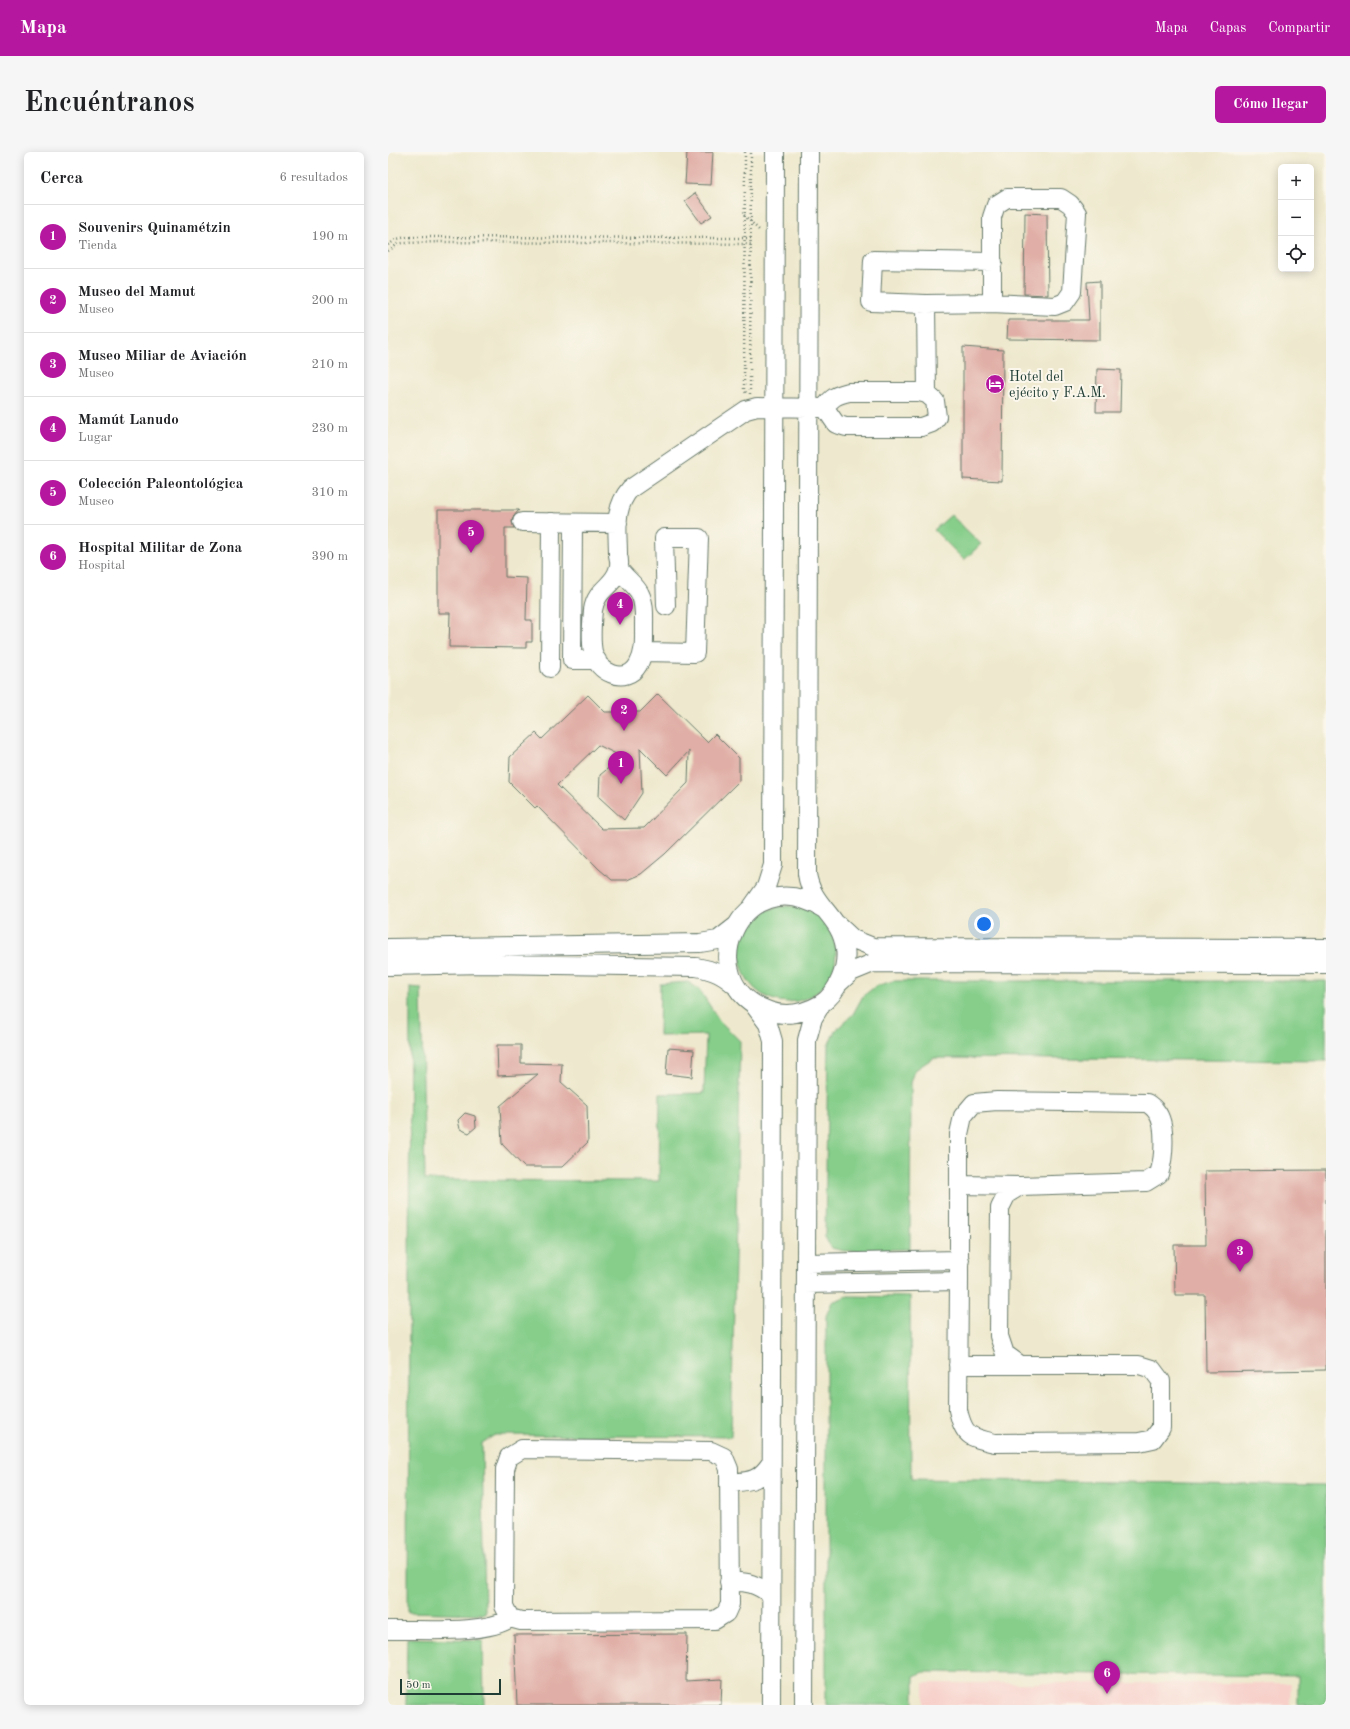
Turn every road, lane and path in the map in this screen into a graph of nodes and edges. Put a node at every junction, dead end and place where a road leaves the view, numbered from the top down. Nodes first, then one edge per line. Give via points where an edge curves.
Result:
1 (745, 152) edge
2 (751, 152) edge
3 (775, 152) edge
4 (809, 152) edge
5 (441, 237) junction
6 (491, 237) junction
7 (543, 238) junction
8 (591, 238) junction
9 (643, 238) junction
10 (691, 238) junction
11 (743, 238) junction
12 (752, 238) junction
13 (441, 242) junction
14 (490, 242) junction
15 (543, 243) junction
16 (591, 243) junction
17 (642, 243) junction
18 (692, 244) junction
19 (743, 244) junction
20 (752, 244) junction
21 (388, 248) edge
22 (993, 262) junction
23 (992, 303) junction
24 (926, 304) junction
25 (927, 394) junction
26 (774, 407) junction
27 (817, 408) junction
28 (522, 522) dead end
29 (551, 522) junction
30 (573, 523) junction
31 (618, 523) junction
32 (619, 569) junction
33 (601, 591) junction
34 (572, 592) junction
35 (696, 604) junction
36 (666, 606) junction
37 (644, 608) junction
38 (644, 652) junction
39 (597, 660) junction
40 (550, 668) dead end
41 (829, 915) junction
42 (741, 919) junction
43 (388, 948) edge
44 (1326, 948) edge
45 (1326, 964) edge
46 (388, 966) edge
47 (742, 993) junction
48 (827, 997) junction
49 (959, 1185) junction
50 (1020, 1186) junction
51 (960, 1260) junction
52 (806, 1263) junction
53 (959, 1281) junction
54 (806, 1284) junction
55 (1019, 1364) junction
56 (958, 1365) junction
57 (772, 1463) junction
58 (729, 1484) junction
59 (729, 1582) junction
60 (771, 1595) junction
61 (510, 1618) junction
62 (388, 1630) edge
63 (771, 1705) edge
64 (804, 1705) edge

1 - 11 path
2 - 12 path
3 - 26 street
4 - 27 street
5 - 6 path
5 - 13 path
5 - 21 path via 402,237
6 - 7 path
6 - 14 path
7 - 8 path
7 - 15 path
8 - 9 path
8 - 16 path
9 - 10 path
9 - 17 path
10 - 11 path
10 - 18 path
11 - 12 path
11 - 19 path
12 - 20 path
13 - 14 path
13 - 21 path via 403,243
14 - 15 path
15 - 16 path
16 - 17 path
17 - 18 path
18 - 19 path
19 - 20 path
19 - 20 path via 744,389 749,399
22 - 23 street
22 - 23 street via 992,217 996,205 1007,198 1061,198 1077,212 1072,292 1065,302 1055,306
22 - 24 street via 873,260 871,302
23 - 24 street
24 - 25 street
25 - 27 street via 849,392 839,394
25 - 27 street via 935,401 937,417 932,424 922,427 846,427 836,424
26 - 27 street
26 - 31 street via 746,410 630,489 617,512
26 - 42 street via 773,866 761,897
27 - 41 street via 807,874 814,898
28 - 29 street
29 - 30 street
29 - 40 street
30 - 31 street
30 - 34 street
31 - 32 street
32 - 33 street via 615,578
32 - 37 street via 640,594
33 - 34 street
33 - 39 street via 594,609 593,653
34 - 39 street via 572,660
35 - 36 street
35 - 36 street via 699,538 664,538
35 - 38 street via 695,653
36 - 37 street
37 - 38 street
38 - 39 street via 637,667 628,674 617,676 607,672
41 - 42 street via 812,902 784,896 757,904
41 - 44 street via 853,939 873,947
41 - 48 street via 842,934 845,964 841,979
42 - 43 street via 718,940 700,943
42 - 47 street via 730,940 728,956 730,972
45 - 48 street via 873,963 851,972
46 - 47 street via 486,964 696,967 715,971 724,976
47 - 48 street via 760,1008 775,1013 792,1014 807,1010
47 - 57 street via 764,1017 773,1041
48 - 52 street via 813,1018 807,1040
49 - 50 street
49 - 50 street via 959,1134 963,1116 974,1103 1147,1103 1157,1112 1162,1122 1163,1159 1159,1174 1146,1182
49 - 51 street
50 - 55 street via 1007,1194 1000,1208 999,1336 1005,1354
51 - 52 street
51 - 53 street
52 - 54 street
53 - 54 street
53 - 56 street
54 - 64 street
55 - 56 street
55 - 56 street via 1139,1365 1152,1369 1161,1381 1161,1428 1153,1439 1139,1442 994,1443 976,1439 962,1428 958,1410
57 - 58 street via 762,1476 752,1481
57 - 60 street
58 - 59 street
58 - 61 street via 729,1469 724,1457 711,1452 522,1449 509,1456 505,1469 504,1606
59 - 60 street via 746,1582 760,1586
59 - 61 street via 730,1604 726,1613 715,1620 521,1621
60 - 63 street
61 - 62 street via 502,1624 484,1629

